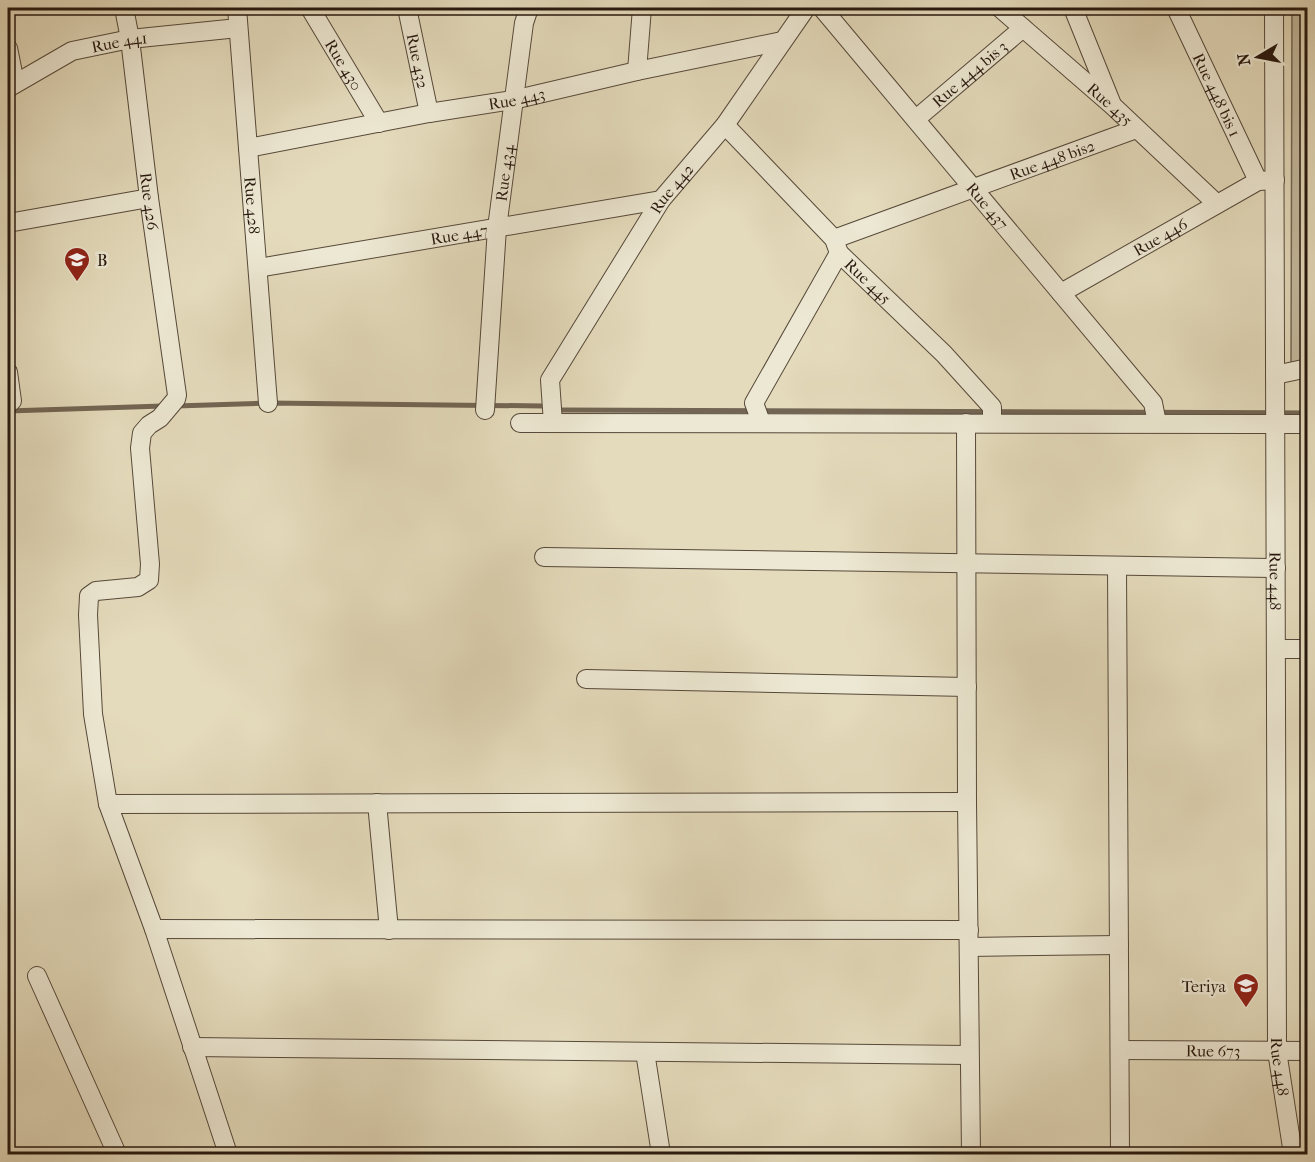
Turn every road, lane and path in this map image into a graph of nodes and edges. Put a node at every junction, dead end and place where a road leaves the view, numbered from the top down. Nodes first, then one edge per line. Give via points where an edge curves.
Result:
1 (124, 8) edge
2 (237, 8) edge
3 (310, 8) edge
4 (406, 8) edge
5 (529, 8) edge
6 (642, 8) edge
7 (806, 8) edge
8 (822, 8) edge
9 (1000, 8) edge
10 (1073, 8) edge
11 (1176, 8) edge
12 (1274, 8) edge
13 (238, 28) junction
14 (1023, 28) junction
15 (130, 39) junction
16 (782, 42) junction
17 (8, 48) edge
18 (637, 71) junction
19 (11, 86) edge
20 (513, 100) junction
21 (1113, 106) junction
22 (429, 113) junction
23 (916, 119) junction
24 (379, 123) junction
25 (725, 125) junction
26 (1136, 129) junction
27 (248, 148) junction
28 (1266, 180) junction
29 (974, 188) junction
30 (149, 198) junction
31 (662, 200) junction
32 (1216, 204) junction
33 (8, 223) edge
34 (497, 228) junction
35 (836, 246) junction
36 (258, 268) junction
37 (1061, 293) junction
38 (1308, 368) edge
39 (8, 372) edge
40 (1275, 375) junction
41 (12, 401) dead end
42 (268, 404) dead end
43 (485, 410) dead end
44 (1155, 414) junction
45 (992, 415) junction
46 (761, 422) junction
47 (520, 423) dead end
48 (554, 423) junction
49 (966, 423) junction
50 (1276, 424) junction
51 (1308, 424) edge
52 (544, 558) dead end
53 (966, 563) junction
54 (1117, 566) junction
55 (1276, 568) junction
56 (1276, 649) junction
57 (1308, 650) edge
58 (586, 679) dead end
59 (967, 687) junction
60 (967, 802) junction
61 (377, 803) junction
62 (108, 804) junction
63 (154, 929) junction
64 (389, 930) junction
65 (969, 938) junction
66 (1119, 945) junction
67 (37, 976) dead end
68 (192, 1047) junction
69 (1120, 1050) junction
70 (1277, 1051) junction
71 (1308, 1051) edge
72 (645, 1052) junction
73 (969, 1055) junction
74 (117, 1155) edge
75 (228, 1155) edge
76 (661, 1155) edge
77 (971, 1155) edge
78 (1120, 1155) edge
79 (1293, 1155) edge

1 - 15 street, Rue 426
2 - 13 street, Rue 428
3 - 24 street, Rue 430
4 - 22 street, Rue 432
5 - 20 street, Rue 434
6 - 18 street
7 - 16 street, Rue 442
8 - 23 street, Rue 437
9 - 14 street, Rue 435
10 - 21 street
11 - 28 street, Rue 448 bis 1
12 - 28 street, Rue 448
13 - 15 street, Rue 441
13 - 27 street, Rue 428
14 - 21 street, Rue 435
14 - 23 street, Rue 444 bis 3
15 - 19 street, Rue 441 via 72,51
15 - 30 street, Rue 426
16 - 18 street, Rue 443
16 - 25 street, Rue 442
17 - 19 street
18 - 20 street, Rue 443
20 - 22 street, Rue 443
20 - 34 street, Rue 434
21 - 26 street, Rue 435
22 - 24 street, Rue 443
23 - 29 street, Rue 437
24 - 27 street, Rue 443
25 - 31 street, Rue 442
25 - 35 street, Rue 445
26 - 29 street, Rue 448 bis2
26 - 32 street, Rue 435
27 - 36 street, Rue 428
28 - 32 street, Rue 446
28 - 40 street, Rue 448
29 - 35 street, Rue 448 bis2
29 - 37 street, Rue 437
30 - 33 street
30 - 62 street, Rue 426 via 177,397 142,433 148,580 138,587 96,591 89,596 93,714
31 - 34 street, Rue 447
31 - 48 street, Rue 442 via 550,380
32 - 37 street, Rue 446
34 - 36 street, Rue 447
34 - 43 street, Rue 434
35 - 45 street, Rue 445 via 944,354
35 - 46 street via 754,403
36 - 42 street, Rue 428
37 - 44 street, Rue 437
38 - 40 street
39 - 41 street
40 - 50 street, Rue 448
44 - 45 street
44 - 50 street
45 - 49 street
46 - 48 street
46 - 49 street
47 - 48 street
49 - 53 street
50 - 51 street
50 - 55 street, Rue 448
52 - 53 street
53 - 54 street
53 - 59 street
54 - 55 street
54 - 66 street
55 - 56 street, Rue 448
56 - 57 street
56 - 70 street, Rue 448
58 - 59 street
59 - 60 street
60 - 61 street
60 - 65 street
61 - 62 street
61 - 64 street
62 - 63 street
63 - 64 street
63 - 68 street
64 - 65 street
65 - 66 street
65 - 73 street
66 - 69 street
67 - 74 street
68 - 72 street
68 - 75 street
69 - 70 street, Rue 673
69 - 78 street
70 - 71 street, Rue 673
70 - 79 street, Rue 448
72 - 73 street
72 - 76 street
73 - 77 street

